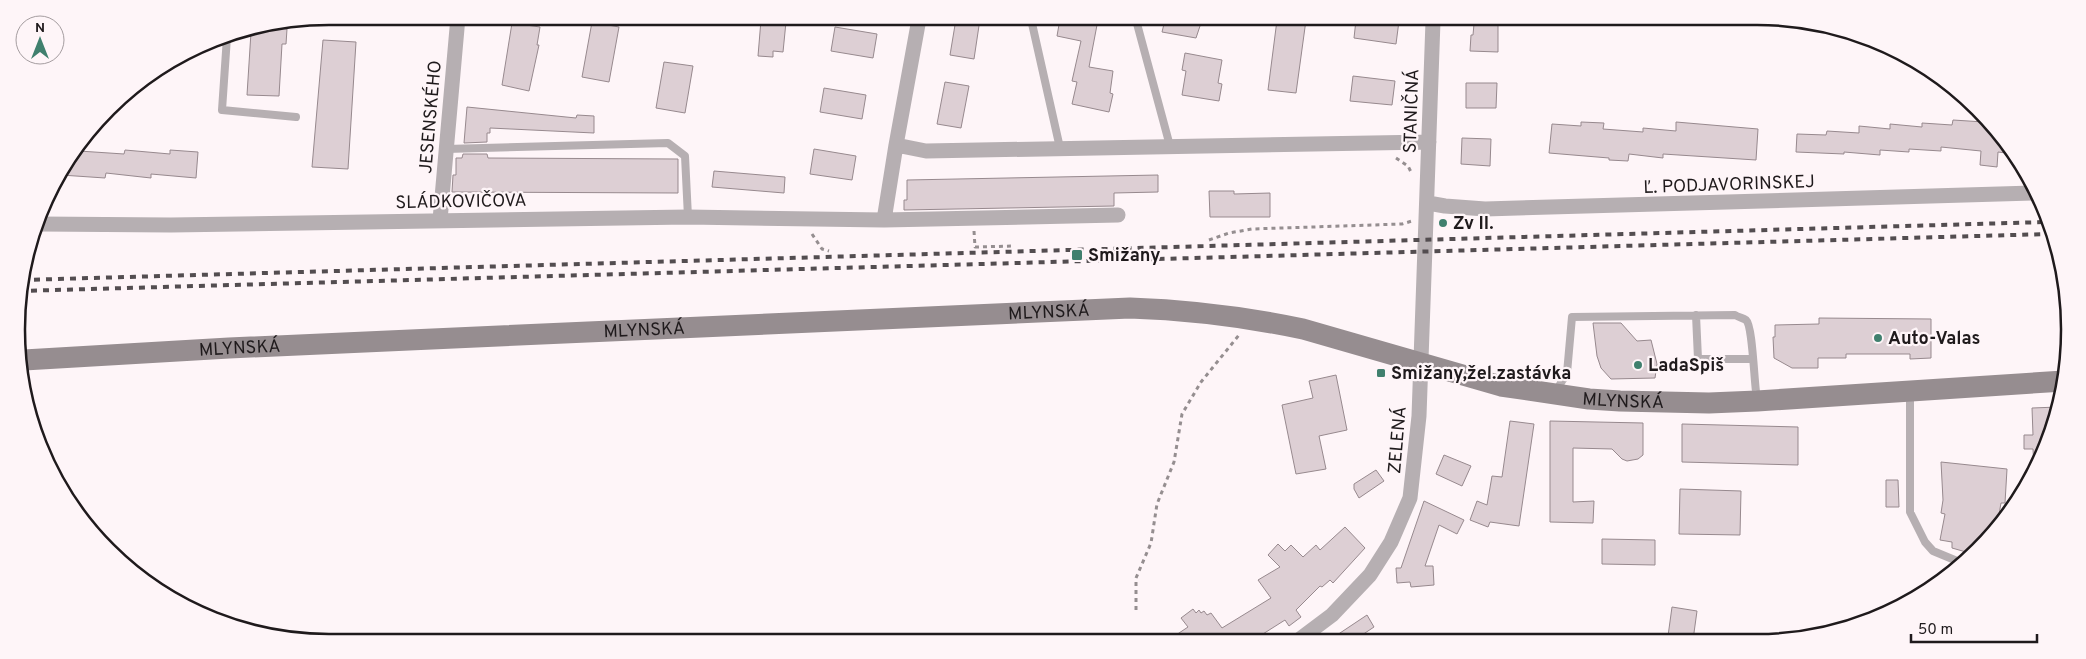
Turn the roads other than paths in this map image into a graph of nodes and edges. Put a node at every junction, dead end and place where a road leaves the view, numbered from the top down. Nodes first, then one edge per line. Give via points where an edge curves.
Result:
1 (457, 25) edge
2 (918, 25) edge
3 (1032, 25) edge
4 (1137, 25) edge
5 (1433, 25) edge
6 (227, 43) edge
7 (296, 117) dead end
8 (1429, 142) junction
9 (896, 145) junction
10 (1170, 146) junction
11 (1060, 148) junction
12 (446, 149) junction
13 (2029, 193) edge
14 (1427, 210) junction
15 (1118, 215) dead end
16 (688, 217) junction
17 (440, 220) junction
18 (884, 220) junction
19 (44, 224) edge
20 (1696, 315) junction
21 (1752, 359) junction
22 (27, 360) edge
23 (1420, 363) junction
24 (2056, 382) edge
25 (1910, 391) junction
26 (1554, 394) junction
27 (1757, 401) junction
28 (1954, 560) edge
29 (1307, 634) edge

1 - 12 street, JESENSKÉHO
2 - 9 street
3 - 11 lane
4 - 10 lane
5 - 8 street, STANIČNÁ
6 - 7 lane via 222,110
8 - 10 street
8 - 14 street, STANIČNÁ
9 - 11 street via 926,151
9 - 18 street
10 - 11 street
12 - 16 lane via 668,144 685,156
12 - 17 street, JESENSKÉHO
13 - 14 street, Ľ. PODJAVORINSKEJ via 1494,208 1445,206
14 - 23 street, ZELENÁ
15 - 18 street, SLÁDKOVIČOVA
16 - 17 street, SLÁDKOVIČOVA
16 - 18 street, SLÁDKOVIČOVA
17 - 19 street, SLÁDKOVIČOVA
20 - 21 lane via 1735,315 1746,320 1751,329
20 - 21 lane via 1698,359
20 - 26 lane via 1572,317 1567,374
21 - 27 lane
22 - 23 street, MLYNSKÁ via 239,347 1100,308 1178,310 1243,318 1303,329
23 - 26 street, MLYNSKÁ via 1501,386
23 - 29 street, ZELENÁ via 1410,498 1400,523 1380,561 1358,589
24 - 25 street, MLYNSKÁ
25 - 27 street, MLYNSKÁ
25 - 28 lane via 1910,512 1925,542
26 - 27 street, MLYNSKÁ via 1620,402

